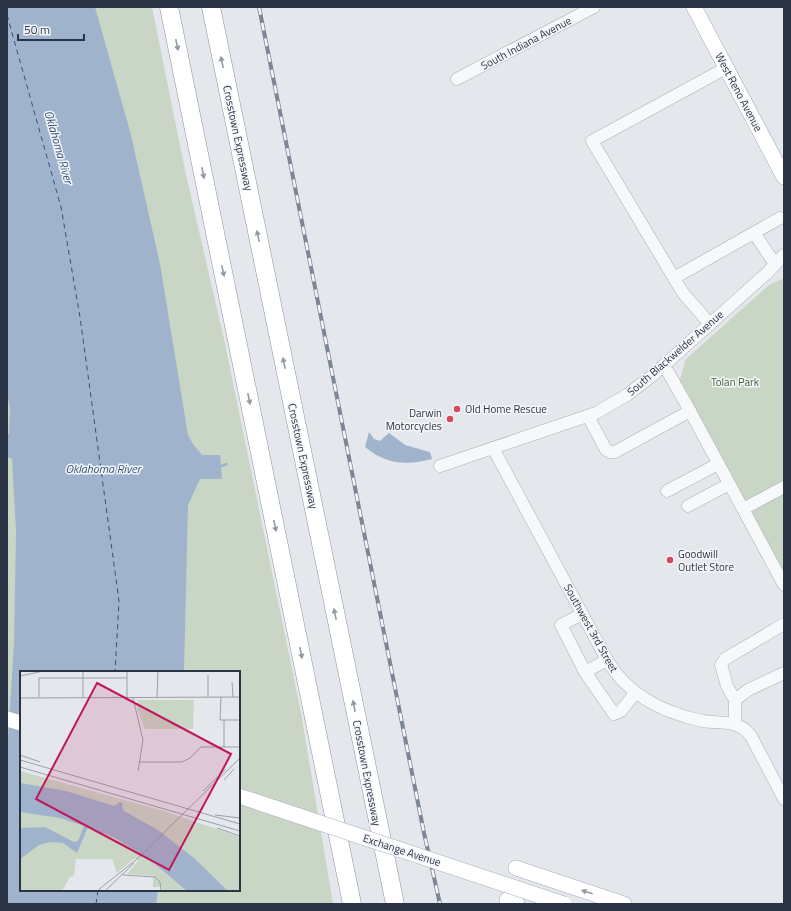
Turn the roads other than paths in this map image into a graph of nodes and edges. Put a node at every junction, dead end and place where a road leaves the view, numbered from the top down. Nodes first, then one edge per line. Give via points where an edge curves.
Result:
1 (169, 7) edge
2 (211, 7) edge
3 (594, 7) edge
4 (694, 7) edge
5 (726, 68) junction
6 (457, 79) dead end
7 (784, 177) edge
8 (780, 218) dead end
9 (754, 233) junction
10 (784, 255) edge
11 (780, 264) edge
12 (674, 278) junction
13 (710, 324) junction
14 (662, 367) junction
15 (690, 411) junction
16 (588, 416) junction
17 (492, 448) junction
18 (718, 464) junction
19 (440, 466) dead end
20 (729, 484) junction
21 (784, 487) edge
22 (667, 491) dead end
23 (688, 506) dead end
24 (743, 508) junction
25 (782, 577) edge
26 (582, 614) junction
27 (784, 624) edge
28 (607, 660) junction
29 (585, 672) junction
30 (784, 673) edge
31 (635, 693) junction
32 (735, 700) junction
33 (7, 719) edge
34 (20, 724) edge
35 (735, 724) junction
36 (240, 796) edge
37 (784, 798) edge
38 (341, 847) junction
39 (516, 868) joint
40 (512, 902) edge
41 (346, 904) edge
42 (352, 904) edge
43 (395, 904) edge
44 (564, 904) edge
45 (624, 904) edge

1 -> 38 highway
43 -> 2 highway, Crosstown Expressway
3 - 6 street, South Indiana Avenue
4 - 5 main road, West Reno Avenue
5 - 7 main road, West Reno Avenue
5 - 12 street via 592,141
8 - 9 street
9 - 11 street
9 - 12 street
10 - 11 street, South Blackwelder Avenue
11 - 13 street, South Blackwelder Avenue
12 - 13 street via 683,293
13 - 14 street, South Blackwelder Avenue
14 - 15 street via 668,372
14 - 16 street, South Blackwelder Avenue via 616,403
15 - 16 street via 615,452 606,450
15 - 18 street
16 - 17 street, South Blackwelder Avenue
17 - 19 street, South Blackwelder Avenue
17 - 26 street, Southwest 3rd Street
18 - 20 street
18 - 22 street
20 - 23 street
20 - 24 street
21 - 24 street
24 - 25 street
26 - 28 street, Southwest 3rd Street
26 - 29 street via 561,625
27 - 32 street via 725,659 721,665 727,686
28 - 29 street
28 - 31 street, Southwest 3rd Street via 619,678
29 - 31 street via 614,714 621,711
30 - 32 street via 748,690
31 - 35 street, Southwest 3rd Street via 647,702 692,718
32 - 35 street
33 - 34 main road
35 - 37 street via 744,728 751,736
36 - 44 main road, Exchange Avenue, bridge
38 - 41 highway
38 - 42 highway
39 - 40 street
45 -> 39 main road

